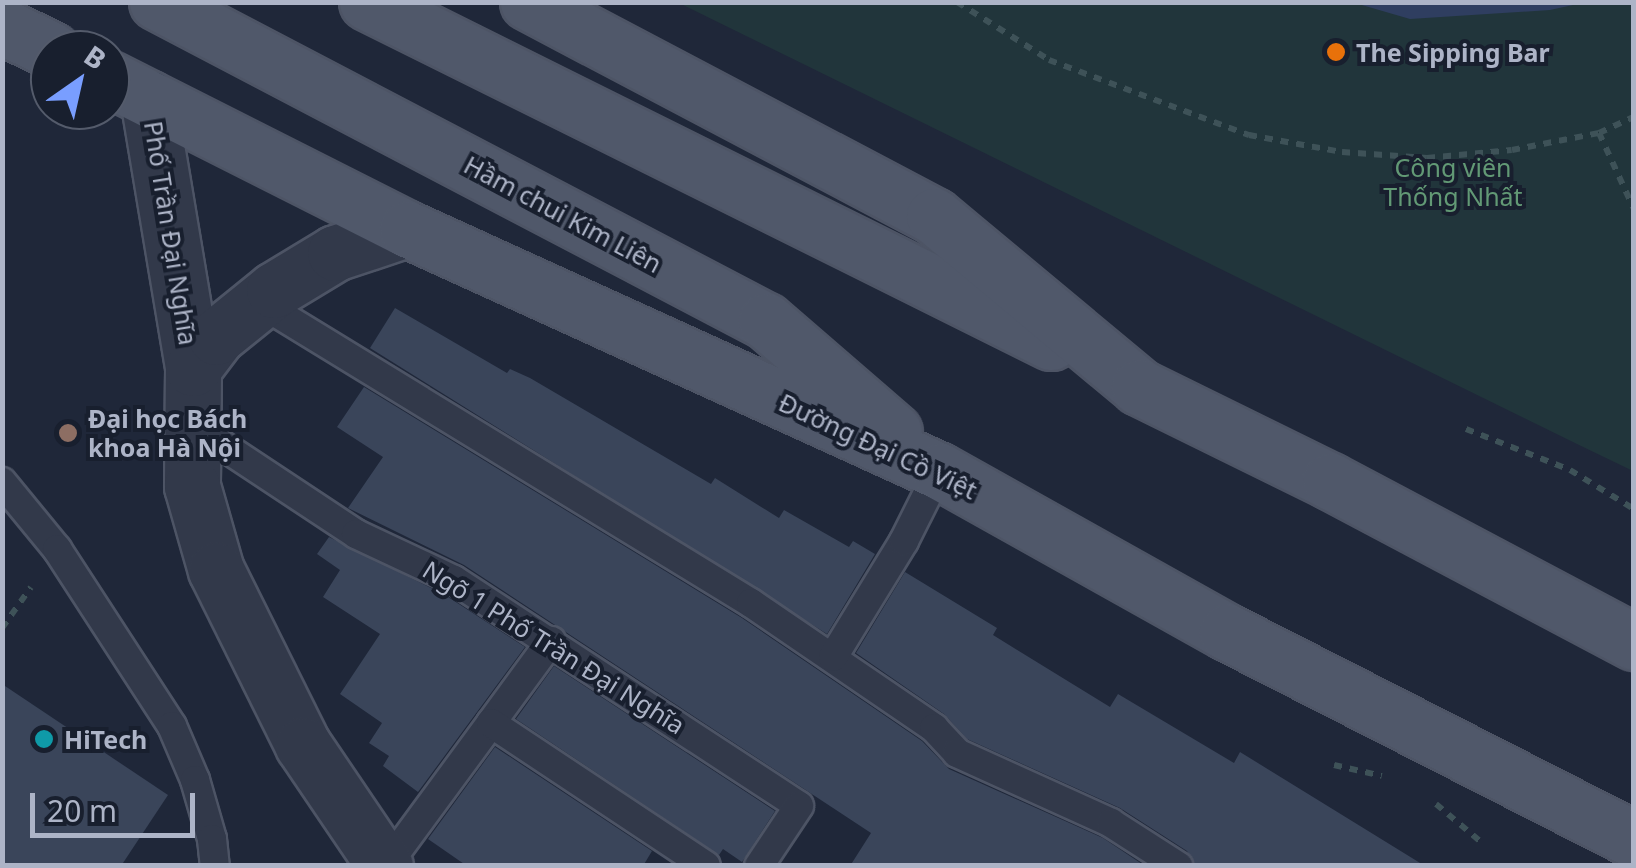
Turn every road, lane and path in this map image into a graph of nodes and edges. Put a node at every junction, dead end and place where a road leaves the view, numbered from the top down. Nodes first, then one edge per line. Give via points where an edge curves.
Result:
1 (157, 2) edge
2 (367, 2) edge
3 (528, 2) edge
4 (957, 2) edge
5 (2, 26) edge
6 (30, 40) edge
7 (130, 90) edge
8 (130, 93) edge
9 (1634, 116) edge
10 (1599, 133) junction
11 (1634, 209) edge
12 (407, 229) junction
13 (258, 302) junction
14 (193, 368) junction
15 (1139, 387) junction
16 (193, 426) junction
17 (1466, 429) dead end
18 (938, 470) junction
19 (2, 482) edge
20 (1634, 509) edge
21 (551, 641) junction
22 (1634, 642) edge
23 (833, 658) junction
24 (491, 723) junction
25 (1334, 765) dead end
26 (1392, 779) dead end
27 (1424, 795) dead end
28 (1634, 839) edge
29 (1481, 842) dead end
30 (215, 866) edge
31 (385, 866) edge
32 (706, 866) edge
33 (760, 866) edge
34 (1178, 866) edge

1 - 18 main road, Hầm chui Kim Liên via 766,321
2 - 15 main road
3 - 15 main road via 934,216
4 - 10 path via 1049,60 1249,134 1342,152 1427,158
5 - 6 main road
7 - 12 main road, Đường Đại Cồ Việt
8 - 14 street, Phố Trần Đại Nghĩa
9 - 10 path
10 - 11 path
12 - 13 street, Phố Trần Đại Nghĩa via 335,252
12 - 18 main road, Đường Đại Cồ Việt
13 - 14 street, Phố Trần Đại Nghĩa via 216,337
13 - 23 lane
14 - 16 street, Phố Trần Đại Nghĩa
15 - 22 main road
16 - 21 lane, Ngõ 1 Phố Trần Đại Nghĩa via 356,534 454,580
16 - 31 street, Phố Trần Đại Nghĩa via 192,486 216,570 304,745
17 - 20 path via 1570,470
18 - 23 lane via 904,542
18 - 28 main road, Đường Đại Cồ Việt via 1227,632
19 - 30 lane via 57,549 172,726 195,780
21 - 24 lane
21 - 33 lane, Ngõ 1 Phố Trần Đại Nghĩa via 799,806
23 - 34 lane via 934,728 956,753 1111,823
24 - 31 lane
24 - 32 lane
25 - 26 path
27 - 29 path

